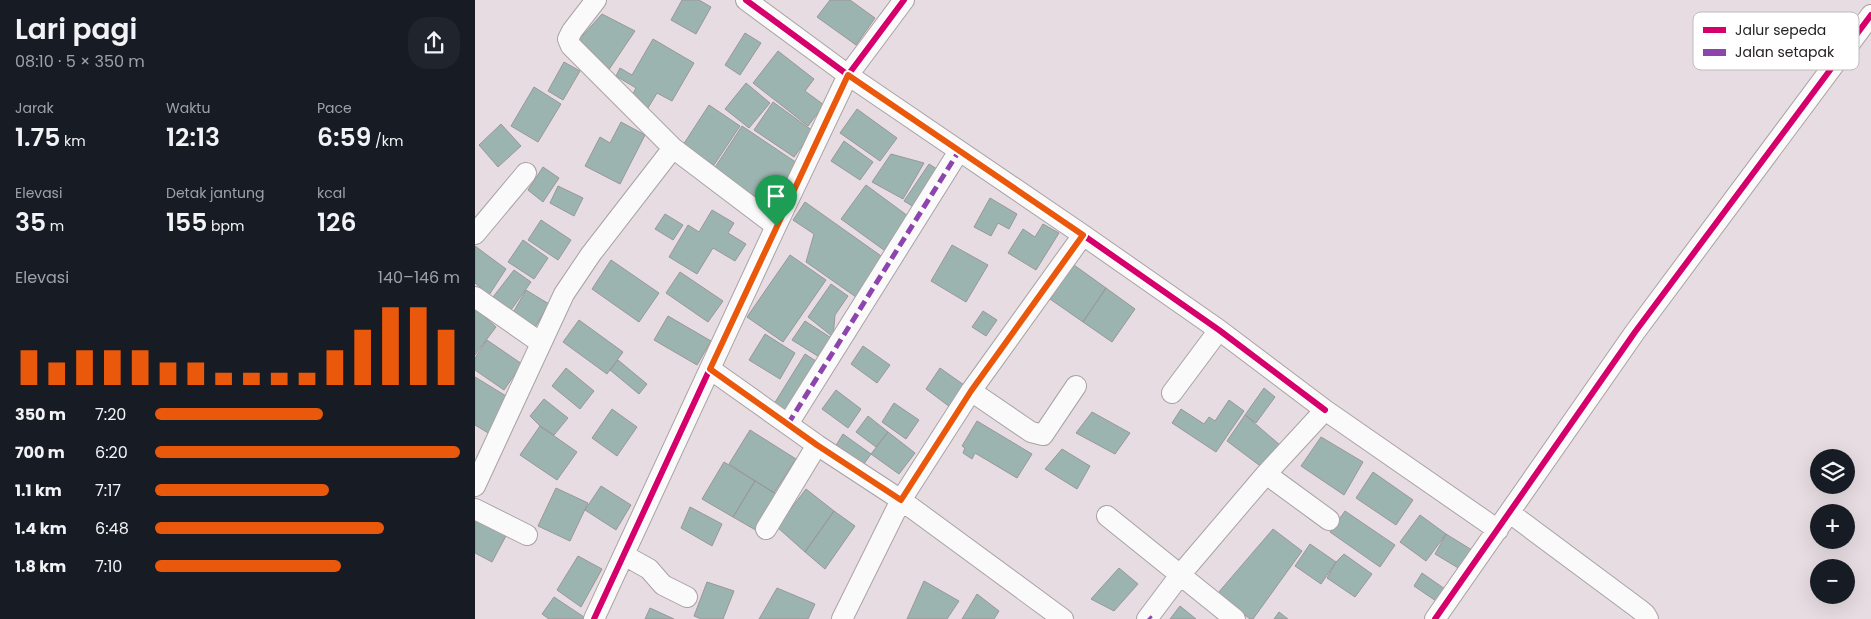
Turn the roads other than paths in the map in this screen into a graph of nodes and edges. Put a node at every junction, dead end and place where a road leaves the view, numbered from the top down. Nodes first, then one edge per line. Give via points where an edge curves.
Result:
1 (597, 0) edge
2 (746, 0) edge
3 (904, 0) edge
4 (1871, 15) edge
5 (1859, 31) edge
6 (1830, 70) edge
7 (848, 75) junction
8 (673, 148) junction
9 (959, 152) junction
10 (526, 173) dead end
11 (776, 226) junction
12 (475, 234) edge
13 (1083, 235) junction
14 (475, 297) edge
15 (1219, 330) junction
16 (541, 343) junction
17 (710, 369) junction
18 (1076, 386) dead end
19 (971, 391) junction
20 (1172, 393) dead end
21 (1325, 410) junction
22 (788, 424) junction
23 (817, 445) junction
24 (1266, 474) junction
25 (475, 486) edge
26 (901, 500) junction
27 (475, 509) edge
28 (1509, 513) junction
29 (1107, 516) dead end
30 (1329, 520) dead end
31 (766, 528) dead end
32 (1497, 530) junction
33 (527, 535) dead end
34 (624, 555) junction
35 (1180, 575) junction
36 (687, 596) dead end
37 (1149, 618) edge
38 (594, 619) edge
39 (842, 619) edge
40 (1063, 619) edge
41 (1235, 619) edge
42 (1435, 619) edge
43 (1648, 619) edge

1 - 8 street via 572,31 568,40 571,46
2 - 7 street
3 - 7 street
4 - 5 street
6 - 28 street via 1635,332
7 - 9 street
7 - 11 street
8 - 11 street
8 - 16 street via 579,270
9 - 13 street
9 - 22 street
10 - 12 street
11 - 17 street
13 - 15 street
13 - 19 street
14 - 16 street
15 - 20 street
15 - 21 street
16 - 25 street
17 - 22 street
17 - 34 street
18 - 19 street via 1043,435 1031,432
19 - 26 street
21 - 24 street
21 - 32 street
22 - 23 street
23 - 26 street
23 - 31 street
24 - 30 street
24 - 35 street
26 - 39 street
26 - 40 street
27 - 33 street
28 - 32 street
28 - 43 street
29 - 35 street
32 - 42 street
34 - 36 street via 649,569 663,585
34 - 38 street
35 - 37 street
35 - 41 street

